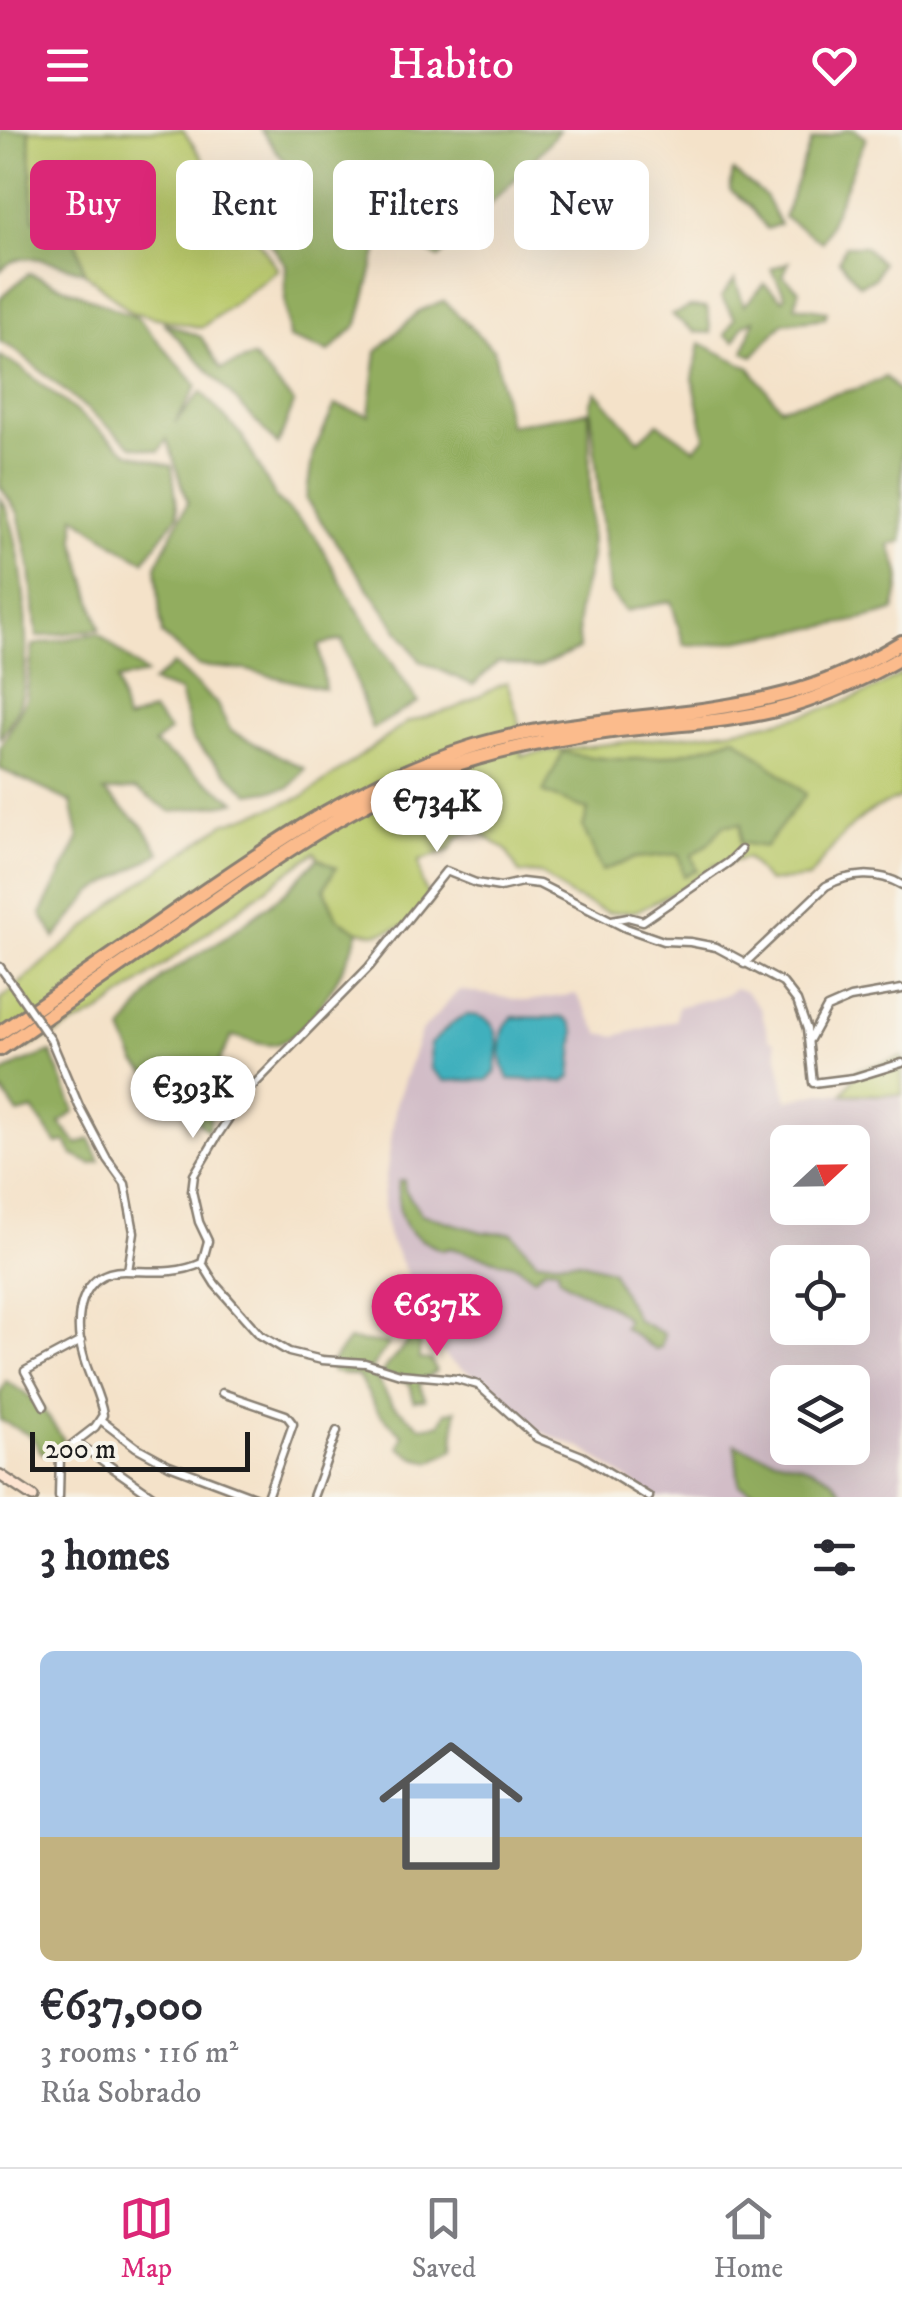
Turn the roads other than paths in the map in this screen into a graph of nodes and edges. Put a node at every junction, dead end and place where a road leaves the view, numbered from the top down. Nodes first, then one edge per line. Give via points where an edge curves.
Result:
1 (902, 642) edge
2 (902, 657) edge
3 (741, 850) dead end
4 (902, 885) edge
5 (608, 920) junction
6 (744, 964) junction
7 (0, 968) edge
8 (902, 989) edge
9 (0, 1033) edge
10 (809, 1039) junction
11 (0, 1048) edge
12 (902, 1063) edge
13 (202, 1263) junction
14 (128, 1271) junction
15 (81, 1340) junction
16 (222, 1393) dead end
17 (44, 1406) dead end
18 (102, 1421) junction
19 (337, 1431) dead end
20 (76, 1442) junction
21 (0, 1475) edge
22 (59, 1495) edge
23 (32, 1497) edge
24 (154, 1497) edge
25 (254, 1497) edge
26 (268, 1497) edge
27 (313, 1497) edge
28 (649, 1497) edge

1 - 9 highway via 784,694 534,731 471,746 388,778 272,845
2 - 11 highway via 787,707 537,744 475,758 394,790 278,856
3 - 5 street via 643,920
4 - 6 street via 888,878 843,877
5 - 6 street via 663,941 716,947
5 - 13 street via 539,884 500,887 446,871 369,968 244,1095 201,1162 192,1190 208,1241
6 - 10 street via 783,983 798,1000
7 - 14 street, bridge via 51,1040 79,1106 125,1184 134,1232
8 - 10 street via 827,1008
10 - 12 street via 813,1083
13 - 14 street via 170,1272
13 - 28 street via 260,1335 290,1352 478,1385 536,1438 582,1456
14 - 15 street via 89,1283
15 - 17 street via 25,1371
15 - 18 street
16 - 26 street via 286,1415 293,1424
18 - 20 street
18 - 25 street via 169,1465
19 - 27 street
20 - 22 street via 60,1454
20 - 24 street
21 - 23 main road

